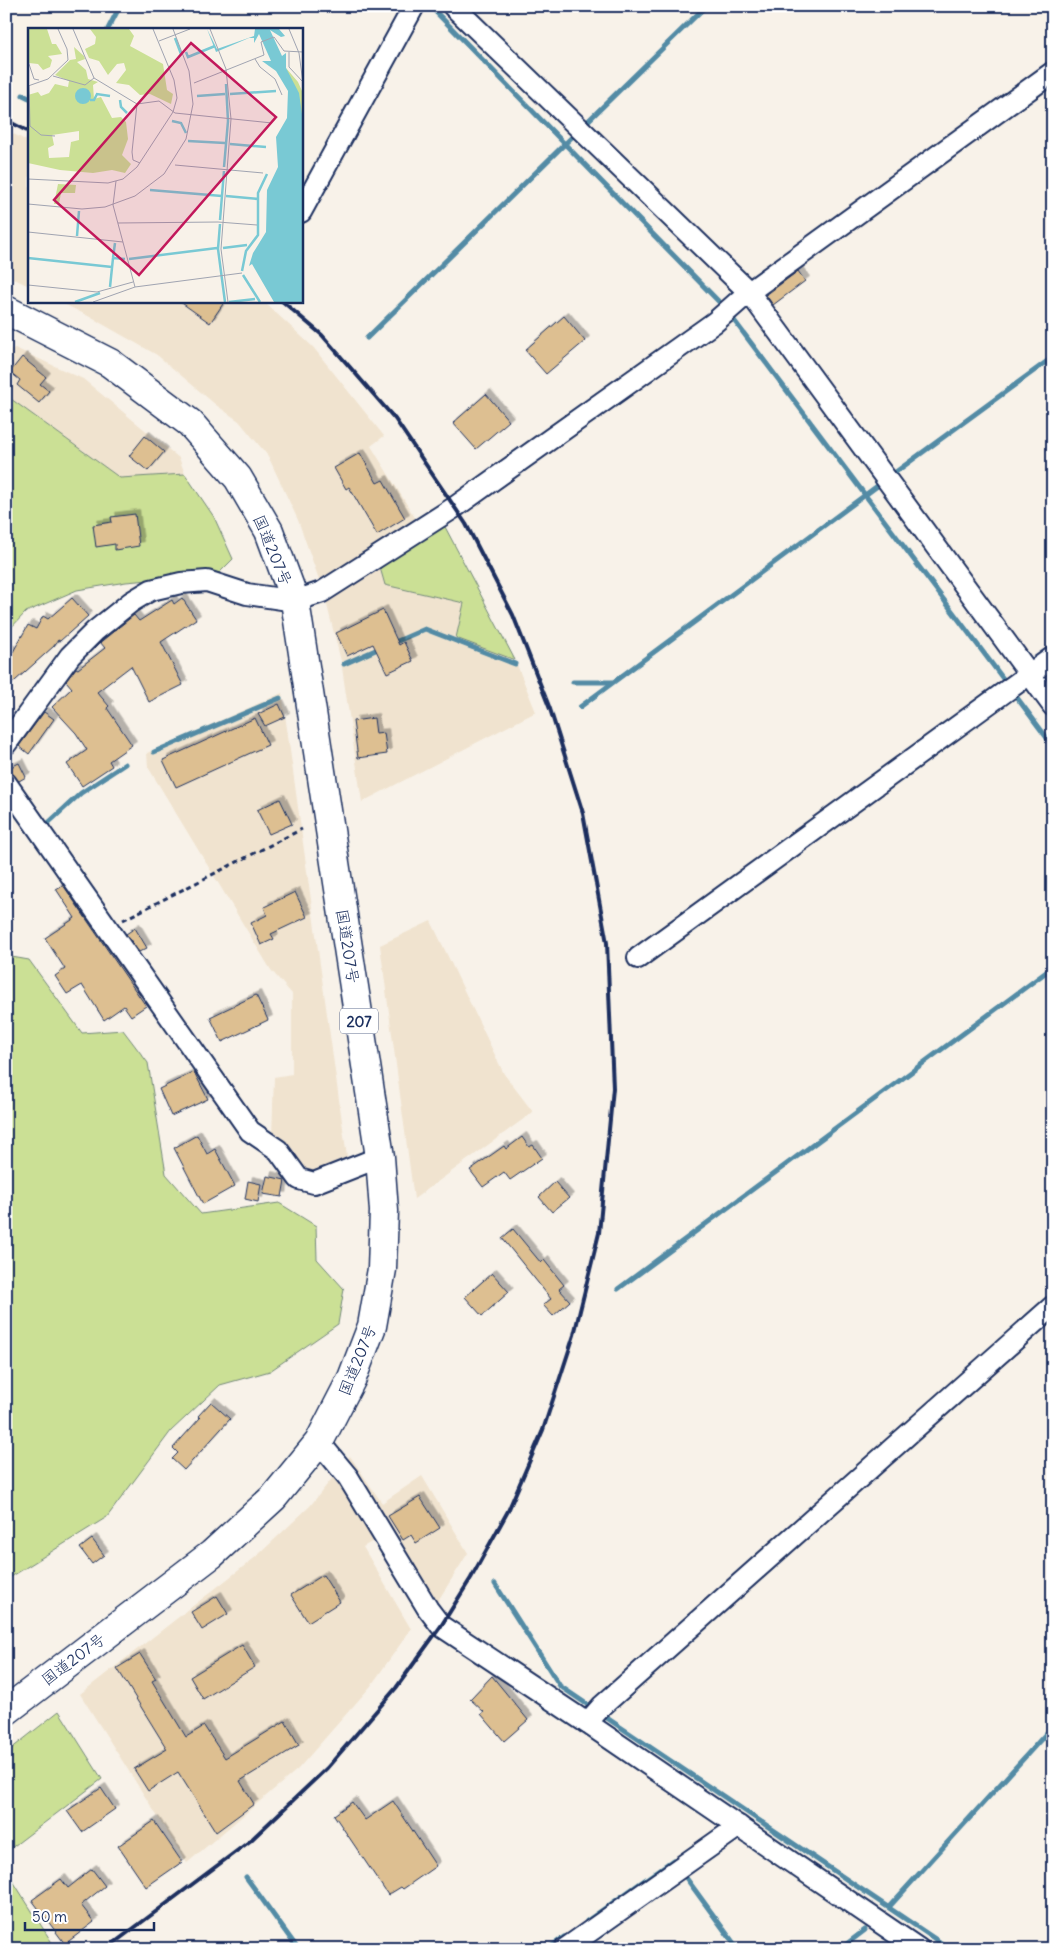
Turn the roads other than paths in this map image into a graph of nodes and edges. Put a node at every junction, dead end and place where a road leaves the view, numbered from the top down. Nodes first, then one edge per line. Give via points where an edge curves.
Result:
1 (414, 6) edge
2 (454, 6) edge
3 (1053, 72) edge
4 (302, 210) edge
5 (734, 305) junction
6 (6, 310) edge
7 (295, 601) junction
8 (1053, 657) edge
9 (1016, 684) junction
10 (1053, 706) edge
11 (6, 744) edge
12 (6, 783) edge
13 (638, 958) dead end
14 (380, 1157) junction
15 (1053, 1306) edge
16 (319, 1442) junction
17 (6, 1711) edge
18 (594, 1715) junction
19 (739, 1826) junction
20 (565, 1949) edge
21 (919, 1949) edge

1 - 4 street
2 - 5 street
3 - 5 street
5 - 7 street via 455,507 322,592
5 - 9 street
6 - 7 highway, 国道207号 / 207 via 110,363 190,423 238,478 269,531
7 - 11 street via 247,594 207,581 151,590 109,619 70,656
7 - 14 highway, 国道207号 / 207
8 - 9 street
9 - 10 street
9 - 13 street
12 - 14 street via 250,1131 278,1150 299,1179 314,1183
14 - 16 highway, 国道207号 / 207 via 384,1210 382,1269 372,1326 352,1378
15 - 18 street
16 - 17 highway, 国道207号 / 207 via 274,1498 212,1554
16 - 18 street via 348,1478 441,1626
18 - 19 street
19 - 20 street
19 - 21 street

